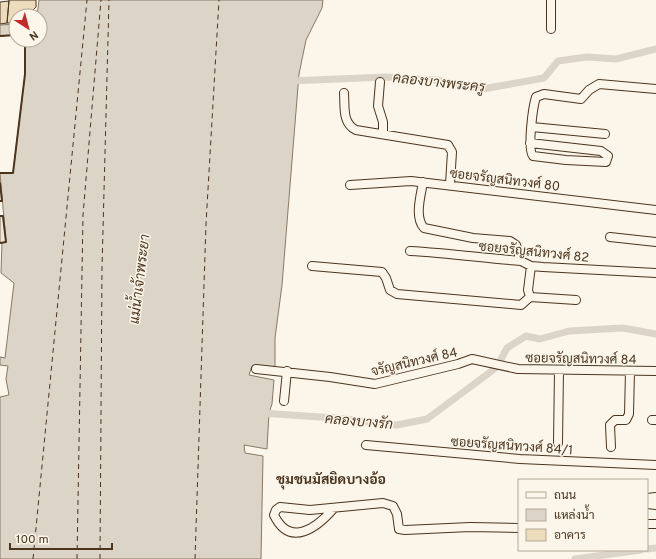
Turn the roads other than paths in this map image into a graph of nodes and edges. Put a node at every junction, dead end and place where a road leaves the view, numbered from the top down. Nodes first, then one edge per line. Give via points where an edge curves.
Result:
1 (551, 0) edge
2 (551, 28) dead end
3 (380, 82) dead end
4 (656, 89) edge
5 (344, 93) dead end
6 (532, 127) junction
7 (383, 134) junction
8 (605, 134) dead end
9 (530, 143) junction
10 (423, 182) junction
11 (450, 184) junction
12 (350, 185) dead end
13 (656, 210) edge
14 (610, 237) dead end
15 (656, 242) edge
16 (410, 251) dead end
17 (521, 261) junction
18 (312, 266) dead end
19 (531, 266) junction
20 (656, 273) edge
21 (530, 297) junction
22 (576, 300) dead end
23 (505, 367) joint
24 (256, 369) dead end
25 (559, 370) junction
26 (287, 371) junction
27 (630, 371) junction
28 (656, 371) edge
29 (284, 401) dead end
30 (558, 443) dead end
31 (366, 444) dead end
32 (611, 447) dead end
33 (656, 465) edge
34 (334, 508) junction
35 (518, 528) edge

1 - 2 street
3 - 7 street via 378,106 383,122
4 - 6 street via 599,84 582,99 541,94 535,101
5 - 7 street via 348,125 356,130
6 - 8 street
6 - 9 street
7 - 11 street via 448,145 452,152
9 - 9 street via 530,152 534,156 603,163 608,159 601,151
10 - 11 street, ซอยจรัญสนิทวงศ์ 80
10 - 12 street, ซอยจรัญสนิทวงศ์ 80 via 404,180
10 - 17 street via 419,220 424,228 473,238 510,241 516,245
11 - 13 street, ซอยจรัญสนิทวงศ์ 80
14 - 15 street
16 - 17 street, ซอยจรัญสนิทวงศ์ 82
17 - 19 street, ซอยจรัญสนิทวงศ์ 82
18 - 21 street via 382,272 390,290 397,294 521,305
19 - 20 street, ซอยจรัญสนิทวงศ์ 82
19 - 21 street via 528,290
21 - 22 street
23 - 25 street, ซอยจรัญสนิทวงศ์ 84
23 - 26 street, จรัญสนิทวงศ์ 84 via 472,359 375,384
24 - 26 street, จรัญสนิทวงศ์ 84
25 - 27 street, ซอยจรัญสนิทวงศ์ 84
25 - 30 street
26 - 29 street
27 - 28 street, ซอยจรัญสนิทวงศ์ 84
27 - 32 street via 629,414 626,420 615,420 610,424
31 - 33 street, ซอยจรัญสนิทวงศ์ 84/1 via 520,459
34 - 34 street via 310,510 280,507 274,516 286,531 298,533 325,519
34 - 35 street via 383,503 393,506 399,529 405,530

